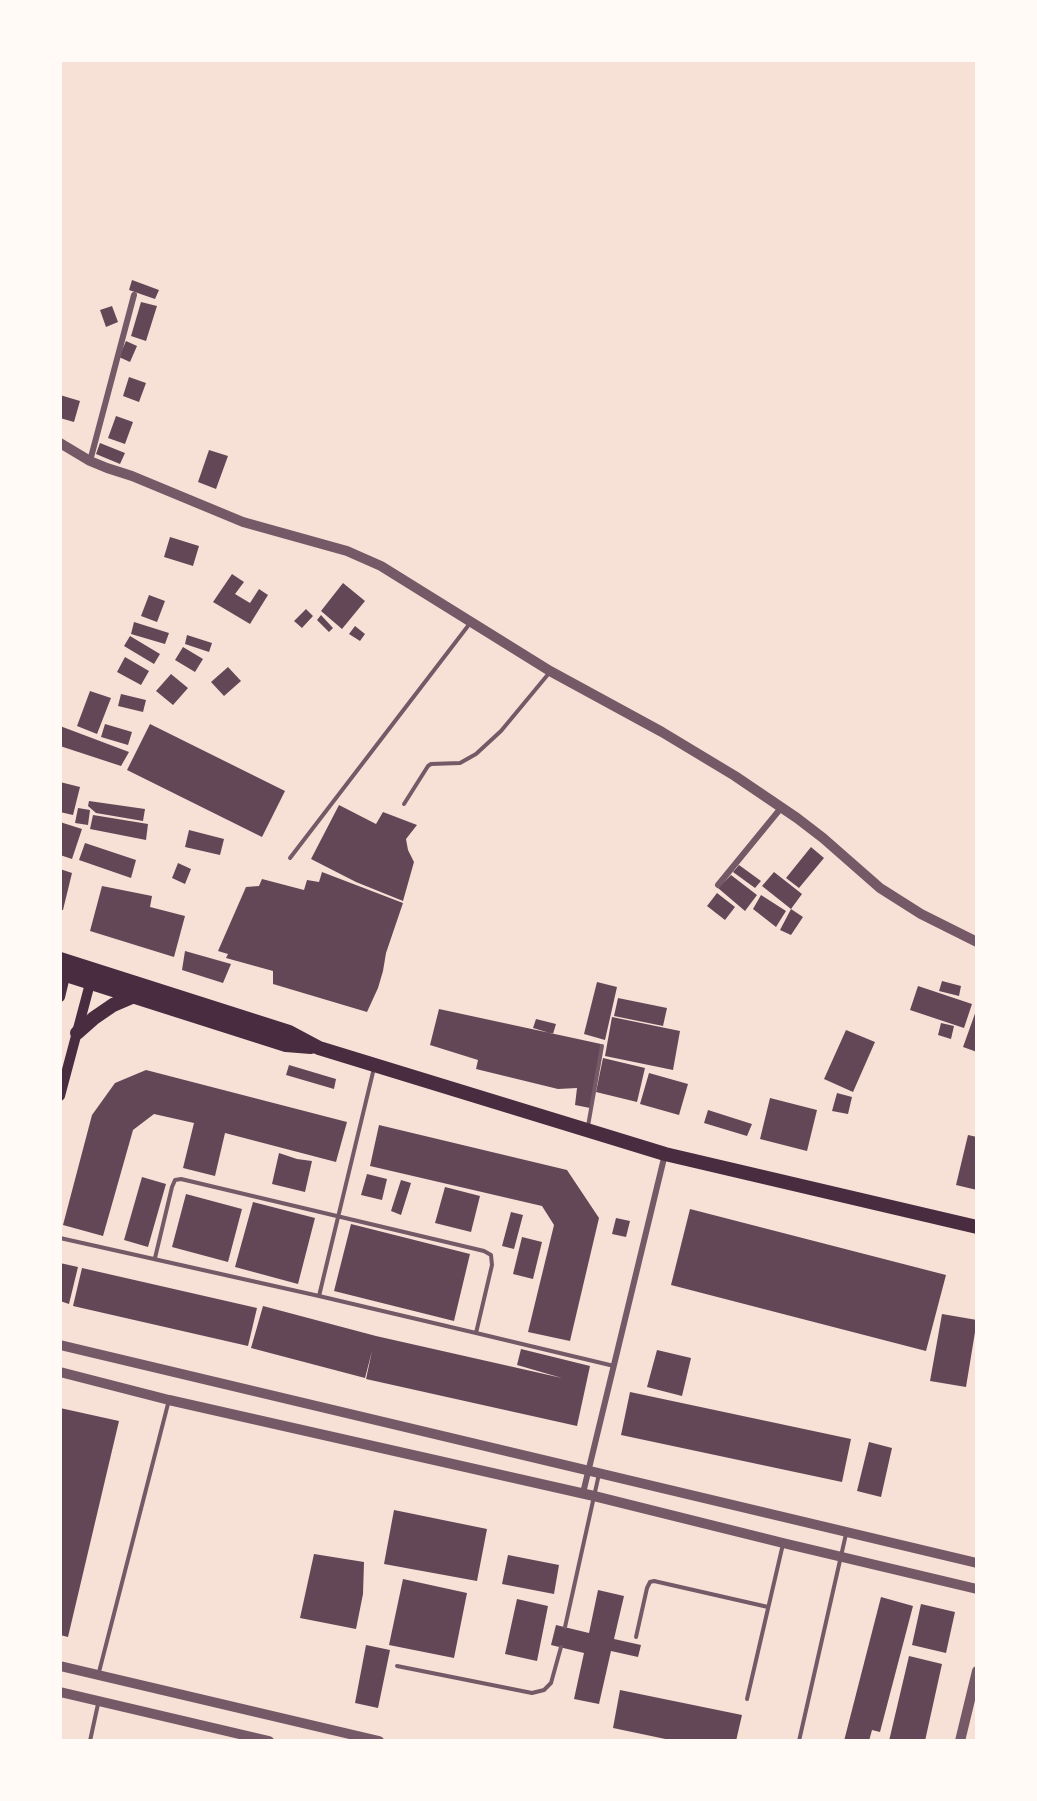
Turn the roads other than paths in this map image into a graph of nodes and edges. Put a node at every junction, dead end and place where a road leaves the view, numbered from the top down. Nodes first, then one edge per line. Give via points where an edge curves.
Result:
1 (134, 295) dead end
2 (60, 443) edge
3 (90, 461) junction
4 (472, 622) junction
5 (550, 671) junction
6 (404, 804) dead end
7 (781, 808) junction
8 (290, 858) dead end
9 (718, 885) dead end
10 (977, 942) edge
11 (64, 967) edge
12 (92, 976) junction
13 (134, 996) junction
14 (60, 997) edge
15 (77, 1033) junction
16 (602, 1046) dead end
17 (319, 1048) junction
18 (375, 1064) junction
19 (60, 1096) edge
20 (588, 1130) junction
21 (665, 1154) junction
22 (338, 1215) junction
23 (977, 1227) edge
24 (60, 1238) edge
25 (155, 1258) junction
26 (319, 1296) junction
27 (476, 1333) junction
28 (60, 1346) edge
29 (614, 1365) junction
30 (60, 1372) edge
31 (169, 1400) junction
32 (594, 1472) junction
33 (588, 1495) junction
34 (846, 1532) junction
35 (783, 1543) junction
36 (841, 1556) junction
37 (977, 1563) edge
38 (977, 1588) edge
39 (768, 1607) junction
40 (565, 1627) dead end
41 (636, 1637) dead end
42 (561, 1647) dead end
43 (60, 1666) edge
44 (397, 1666) dead end
45 (977, 1671) edge
46 (99, 1675) junction
47 (60, 1692) edge
48 (747, 1699) dead end
49 (99, 1701) junction
50 (90, 1741) edge
51 (269, 1741) edge
52 (379, 1741) edge
53 (799, 1741) edge
54 (960, 1741) edge

1 - 3 street
2 - 3 street
3 - 4 street via 243,522 360,556
4 - 5 street
4 - 8 lane
5 - 6 lane via 476,754 460,762 428,766
5 - 7 street via 662,732
7 - 9 street
7 - 10 street via 823,838 880,888
11 - 12 highway
11 - 14 main road
12 - 13 highway
12 - 15 main road
12 - 17 highway via 289,1032
13 - 15 highway via 113,1005
13 - 17 highway via 286,1045
15 - 19 main road
16 - 20 lane
17 - 18 highway
18 - 20 highway
18 - 22 lane
20 - 21 highway
21 - 23 highway
21 - 29 street
22 - 25 lane via 175,1180
22 - 26 lane
22 - 27 lane via 491,1255
24 - 25 lane
25 - 26 lane
26 - 27 lane
27 - 29 lane
28 - 32 street
29 - 32 street
30 - 31 street
31 - 33 street
31 - 46 lane
32 - 33 street
32 - 33 lane
32 - 34 street
33 - 35 street
33 - 40 lane
34 - 36 lane
34 - 37 street
35 - 36 street
35 - 39 lane
36 - 38 street
36 - 53 lane
39 - 41 lane via 654,1581 647,1588
39 - 48 lane
42 - 44 lane via 551,1683 532,1693
43 - 46 street
45 - 54 street
46 - 52 street
47 - 49 street
49 - 50 lane
49 - 51 street

